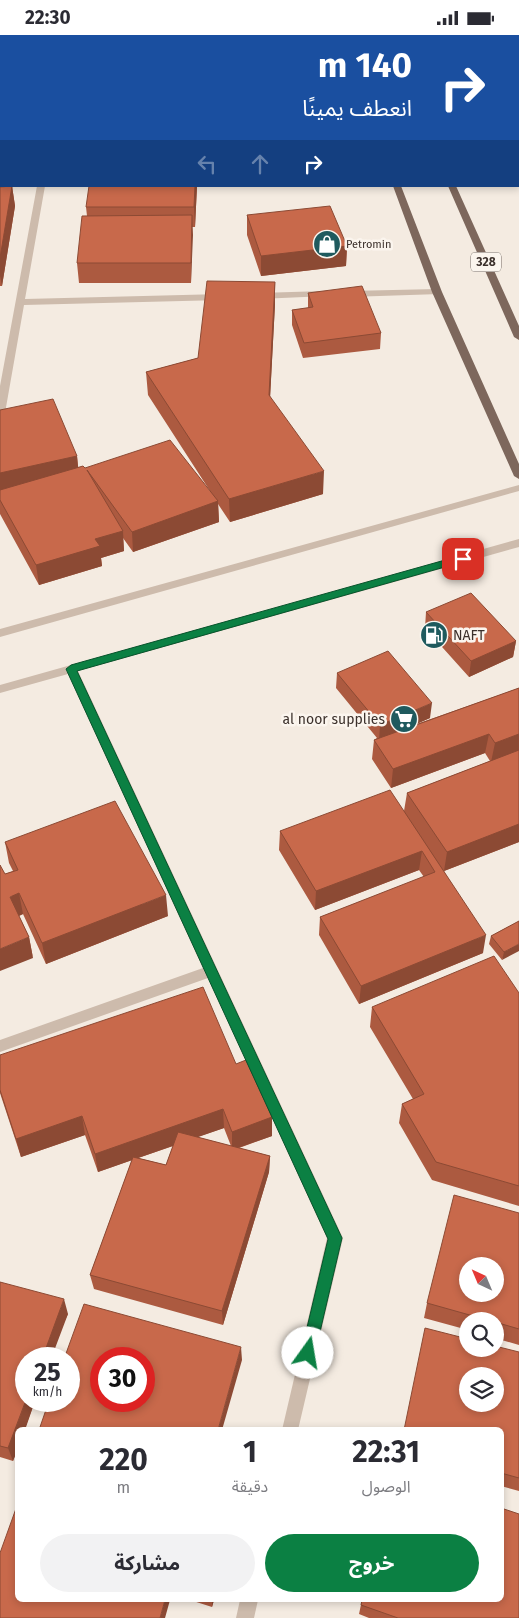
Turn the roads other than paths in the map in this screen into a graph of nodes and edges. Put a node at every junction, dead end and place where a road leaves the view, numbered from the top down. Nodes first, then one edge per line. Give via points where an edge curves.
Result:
1 (41, 187) edge
2 (397, 187) edge
3 (452, 187) edge
4 (437, 292) junction
5 (248, 296) edge
6 (229, 297) edge
7 (21, 302) junction
8 (519, 337) edge
9 (0, 413) edge
10 (519, 476) edge
11 (519, 489) edge
12 (519, 543) edge
13 (0, 633) edge
14 (71, 669) junction
15 (0, 689) edge
16 (212, 971) junction
17 (0, 1045) edge
18 (291, 1427) edge
19 (249, 1602) edge
20 (245, 1618) edge

1 - 7 street
2 - 4 main road
3 - 8 main road, 328
4 - 5 street
4 - 10 main road
6 - 7 street
7 - 9 street
11 - 13 street
12 - 14 street
14 - 15 street
14 - 16 street
16 - 17 street
16 - 18 street via 335,1238
19 - 20 street

